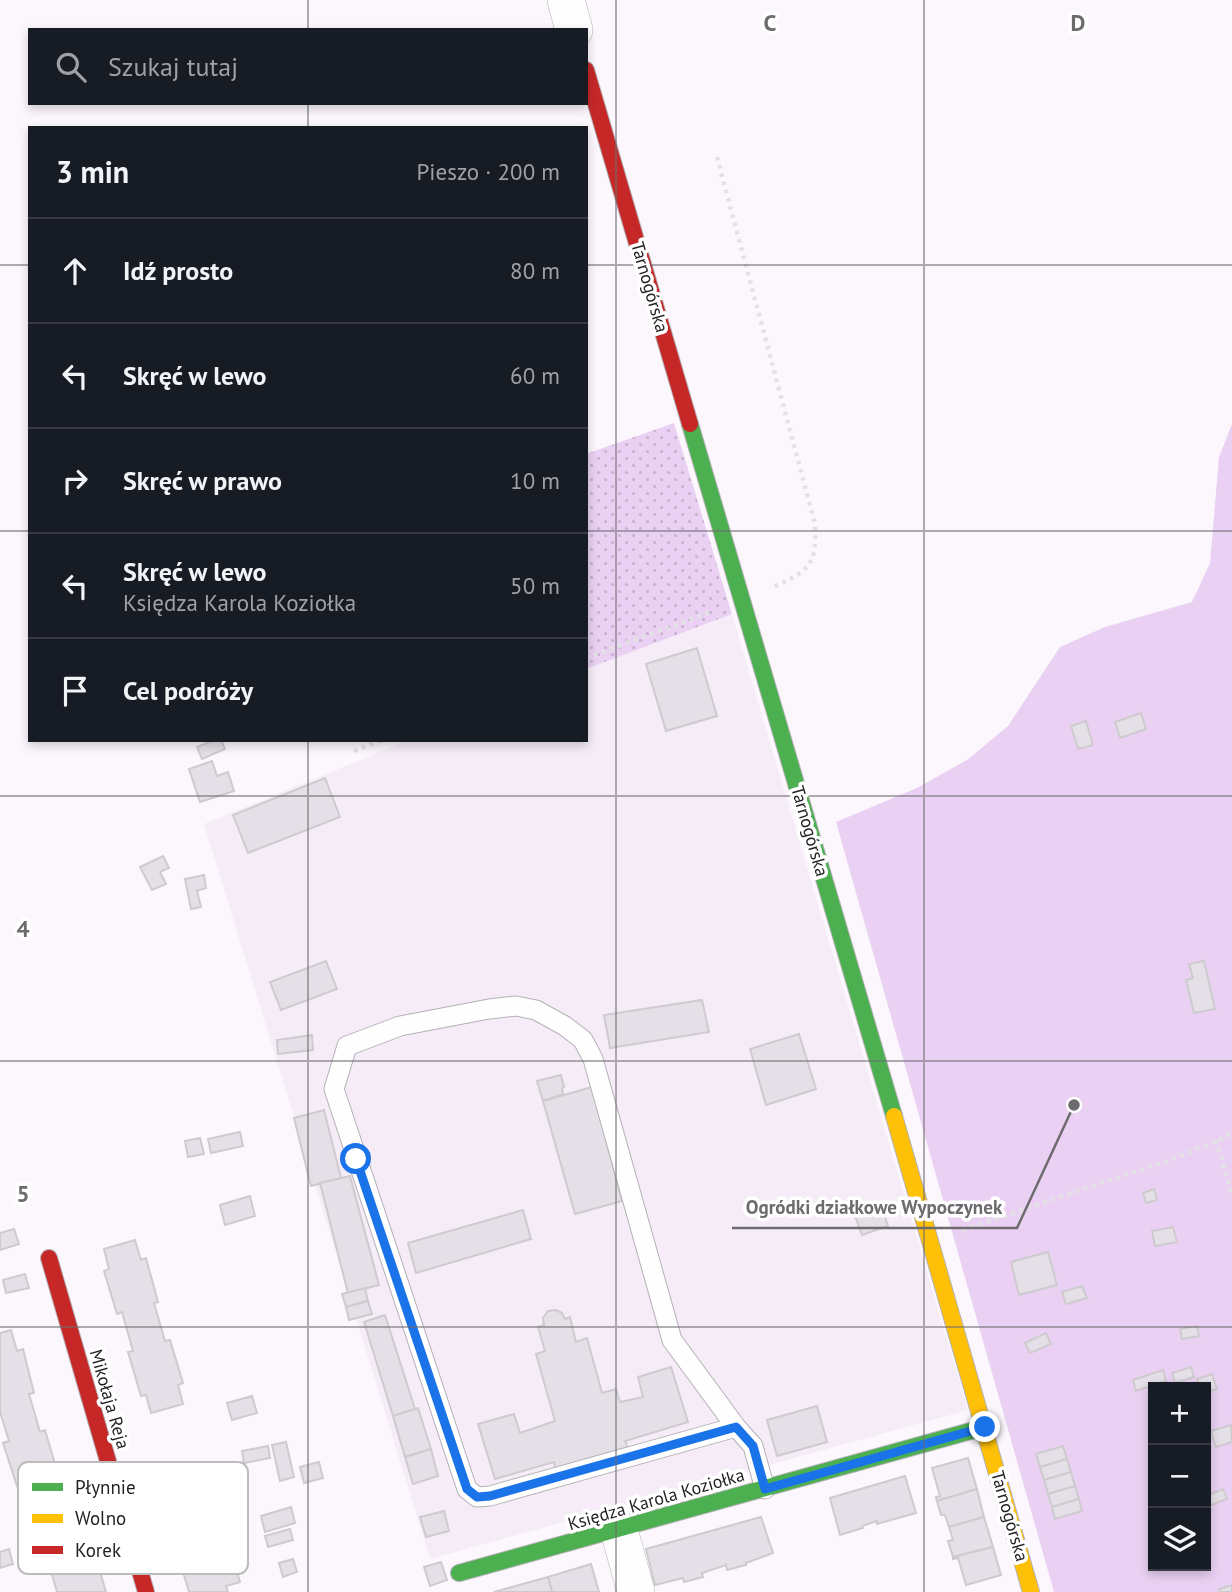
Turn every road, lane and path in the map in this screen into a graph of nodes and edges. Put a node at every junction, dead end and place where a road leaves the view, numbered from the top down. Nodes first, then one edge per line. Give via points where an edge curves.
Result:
1 (566, 0) edge
2 (574, 28) edge
3 (588, 77) edge
4 (717, 157) dead end
5 (742, 600) junction
6 (588, 657) edge
7 (377, 742) edge
8 (355, 751) dead end
9 (1232, 1134) edge
10 (1216, 1140) junction
11 (1232, 1193) edge
12 (931, 1241) junction
13 (48, 1258) dead end
14 (736, 1427) junction
15 (985, 1427) junction
16 (108, 1462) edge
17 (765, 1489) junction
18 (619, 1530) junction
19 (459, 1573) dead end
20 (141, 1574) edge
21 (146, 1592) edge
22 (636, 1592) edge
23 (1031, 1592) edge

1 - 2 street
3 - 5 street, Tarnogórska
4 - 5 path via 815,524 816,550 806,569
5 - 6 path
5 - 12 street, Tarnogórska
7 - 8 path
9 - 10 path
10 - 11 path
10 - 12 path
12 - 15 street, Tarnogórska
13 - 16 street, Mikołaja Reja
14 - 14 lane via 490,1496 477,1497 467,1489 334,1090 347,1046 400,1026 516,1006 536,1010 583,1040 593,1059 672,1340
14 - 17 lane via 753,1446
15 - 17 street, Księdza Karola Koziołka
15 - 23 street, Tarnogórska
17 - 18 street, Księdza Karola Koziołka
18 - 19 street, Księdza Karola Koziołka
18 - 22 street
20 - 21 street, Mikołaja Reja

